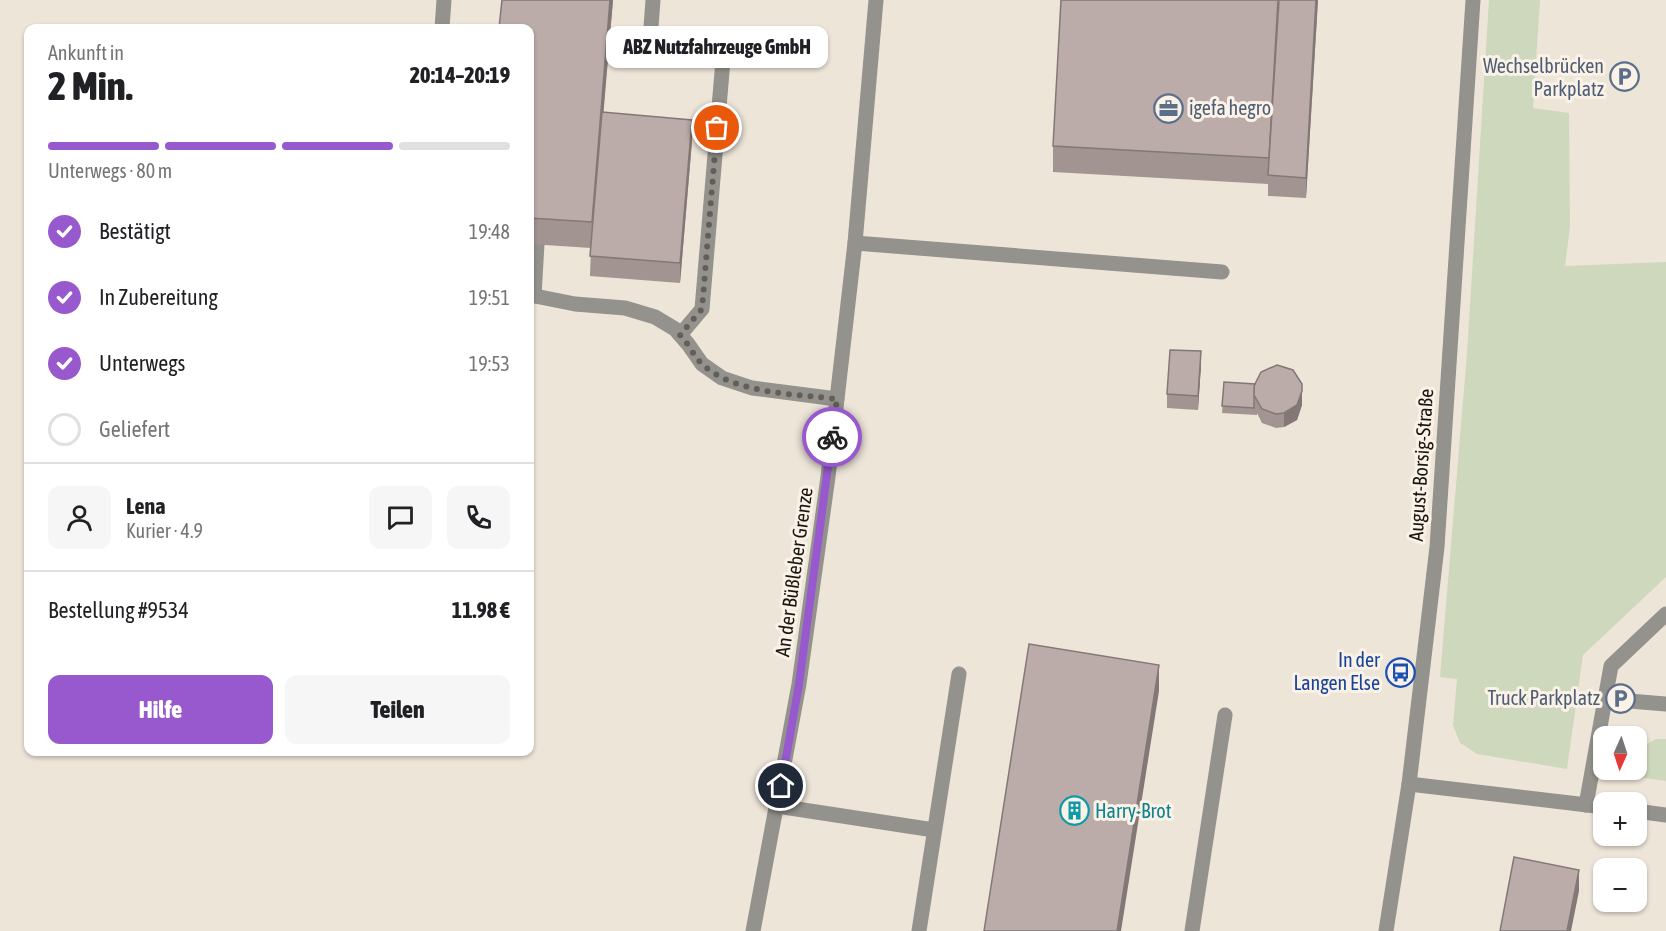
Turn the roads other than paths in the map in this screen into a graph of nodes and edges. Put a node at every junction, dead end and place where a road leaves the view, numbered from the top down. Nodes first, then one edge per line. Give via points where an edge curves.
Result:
1 (444, 0) edge
2 (653, 0) edge
3 (876, 0) edge
4 (1473, 0) edge
5 (442, 24) edge
6 (855, 243) junction
7 (537, 244) edge
8 (1222, 272) dead end
9 (534, 275) edge
10 (534, 296) edge
11 (680, 335) junction
12 (837, 399) junction
13 (1666, 614) edge
14 (959, 674) dead end
15 (1605, 699) junction
16 (1666, 704) edge
17 (1225, 716) dead end
18 (1409, 784) junction
19 (1586, 805) junction
20 (777, 806) junction
21 (1593, 806) edge
22 (1647, 812) edge
23 (1666, 815) edge
24 (934, 830) junction
25 (753, 931) edge
26 (919, 931) edge
27 (1192, 931) edge
28 (1386, 931) edge

1 - 5 street
2 - 11 street via 649,54 723,60 702,309
3 - 6 street, An der Büßleber Grenze
4 - 18 street, August-Borsig-Straße via 1437,547
6 - 8 street
6 - 12 street, An der Büßleber Grenze
7 - 9 street
10 - 11 street via 626,308 655,316
11 - 12 street via 702,364 722,378 752,388
12 - 20 street, An der Büßleber Grenze via 799,684
13 - 15 street via 1611,666
14 - 24 street
15 - 16 street
15 - 19 street
17 - 27 street
18 - 19 street
18 - 28 street, August-Borsig-Straße
19 - 21 street
20 - 24 street
20 - 25 street, An der Büßleber Grenze
22 - 23 street
24 - 26 street

